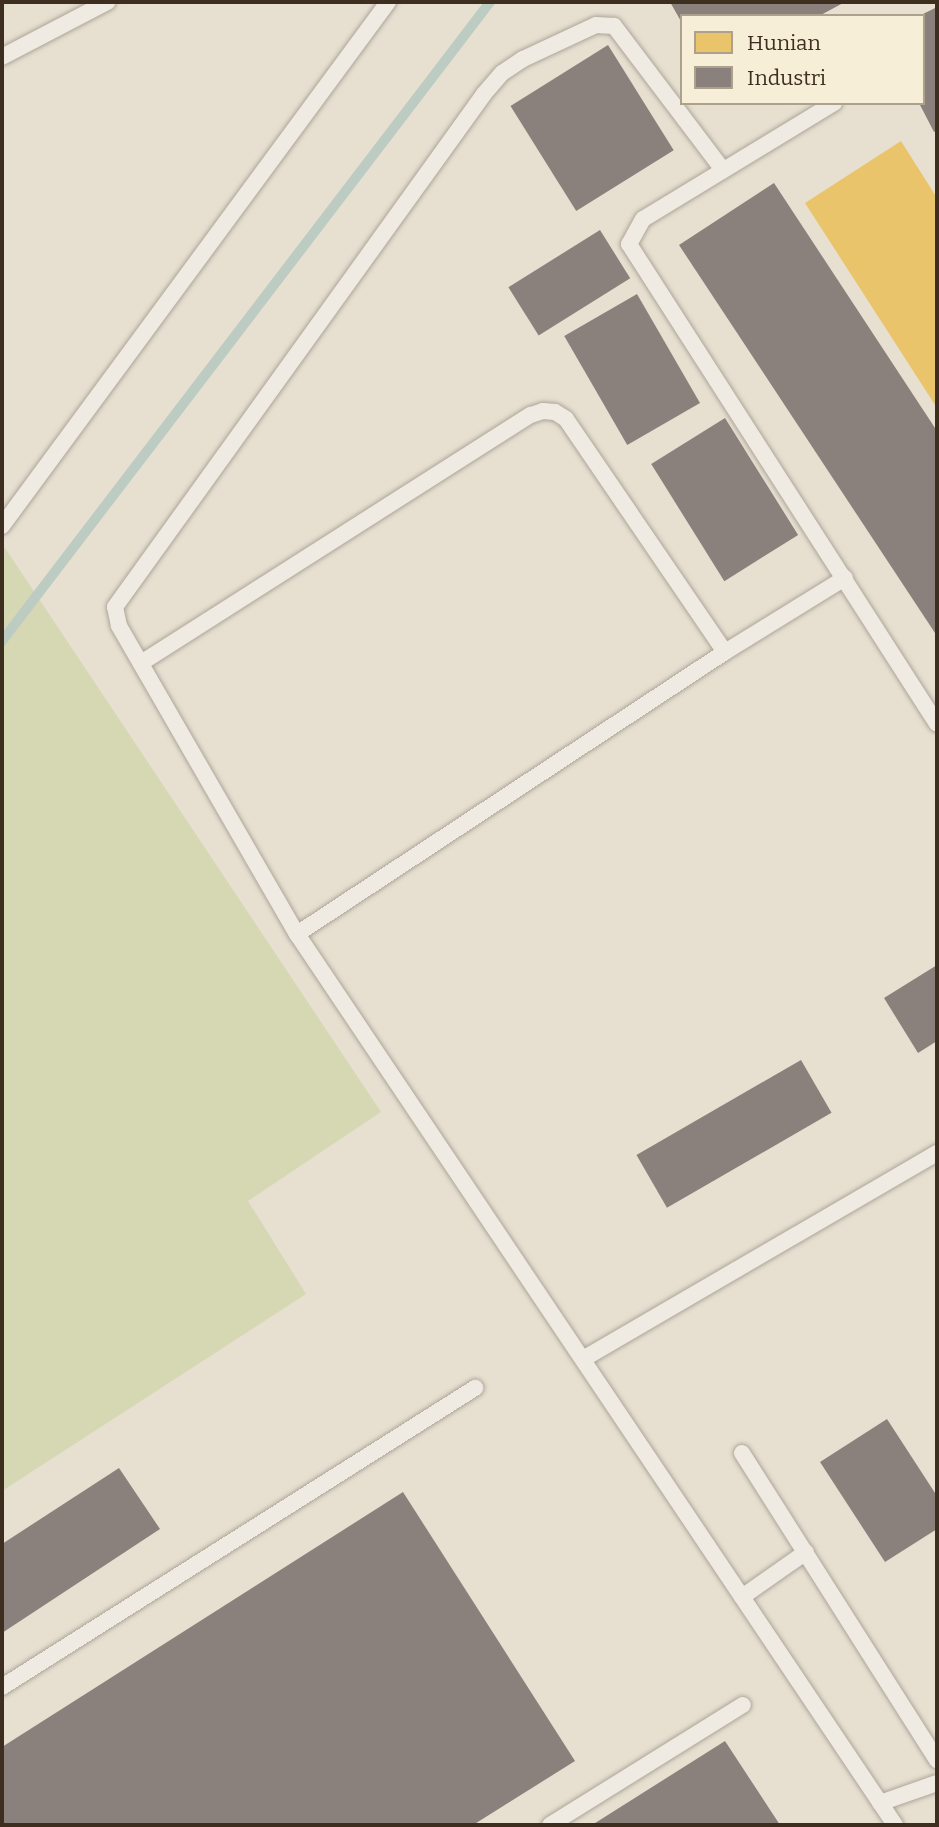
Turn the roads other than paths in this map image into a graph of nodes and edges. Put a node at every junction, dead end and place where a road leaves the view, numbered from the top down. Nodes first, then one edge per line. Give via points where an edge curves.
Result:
1 (107, 2) edge
2 (388, 2) edge
3 (2, 57) edge
4 (831, 105) edge
5 (723, 170) junction
6 (2, 526) edge
7 (845, 578) junction
8 (725, 652) junction
9 (141, 663) junction
10 (937, 724) edge
11 (297, 934) junction
12 (937, 1153) edge
13 (583, 1359) junction
14 (475, 1388) dead end
15 (742, 1453) dead end
16 (806, 1552) junction
17 (742, 1597) junction
18 (2, 1687) edge
19 (743, 1704) dead end
20 (937, 1760) edge
21 (937, 1783) edge
22 (880, 1803) junction
23 (550, 1825) edge
24 (895, 1825) edge

1 - 3 lane
2 - 6 lane
4 - 5 lane
5 - 7 lane via 643,219 629,244
5 - 9 lane via 614,26 596,25 502,73 115,607 119,626
7 - 8 lane
7 - 10 lane
8 - 9 lane via 566,419 543,411
8 - 11 lane
9 - 11 lane
11 - 13 lane
12 - 13 lane
13 - 17 lane
14 - 18 lane
15 - 16 lane
16 - 17 lane
16 - 20 lane
17 - 22 lane
19 - 23 lane
21 - 22 lane
22 - 24 lane

